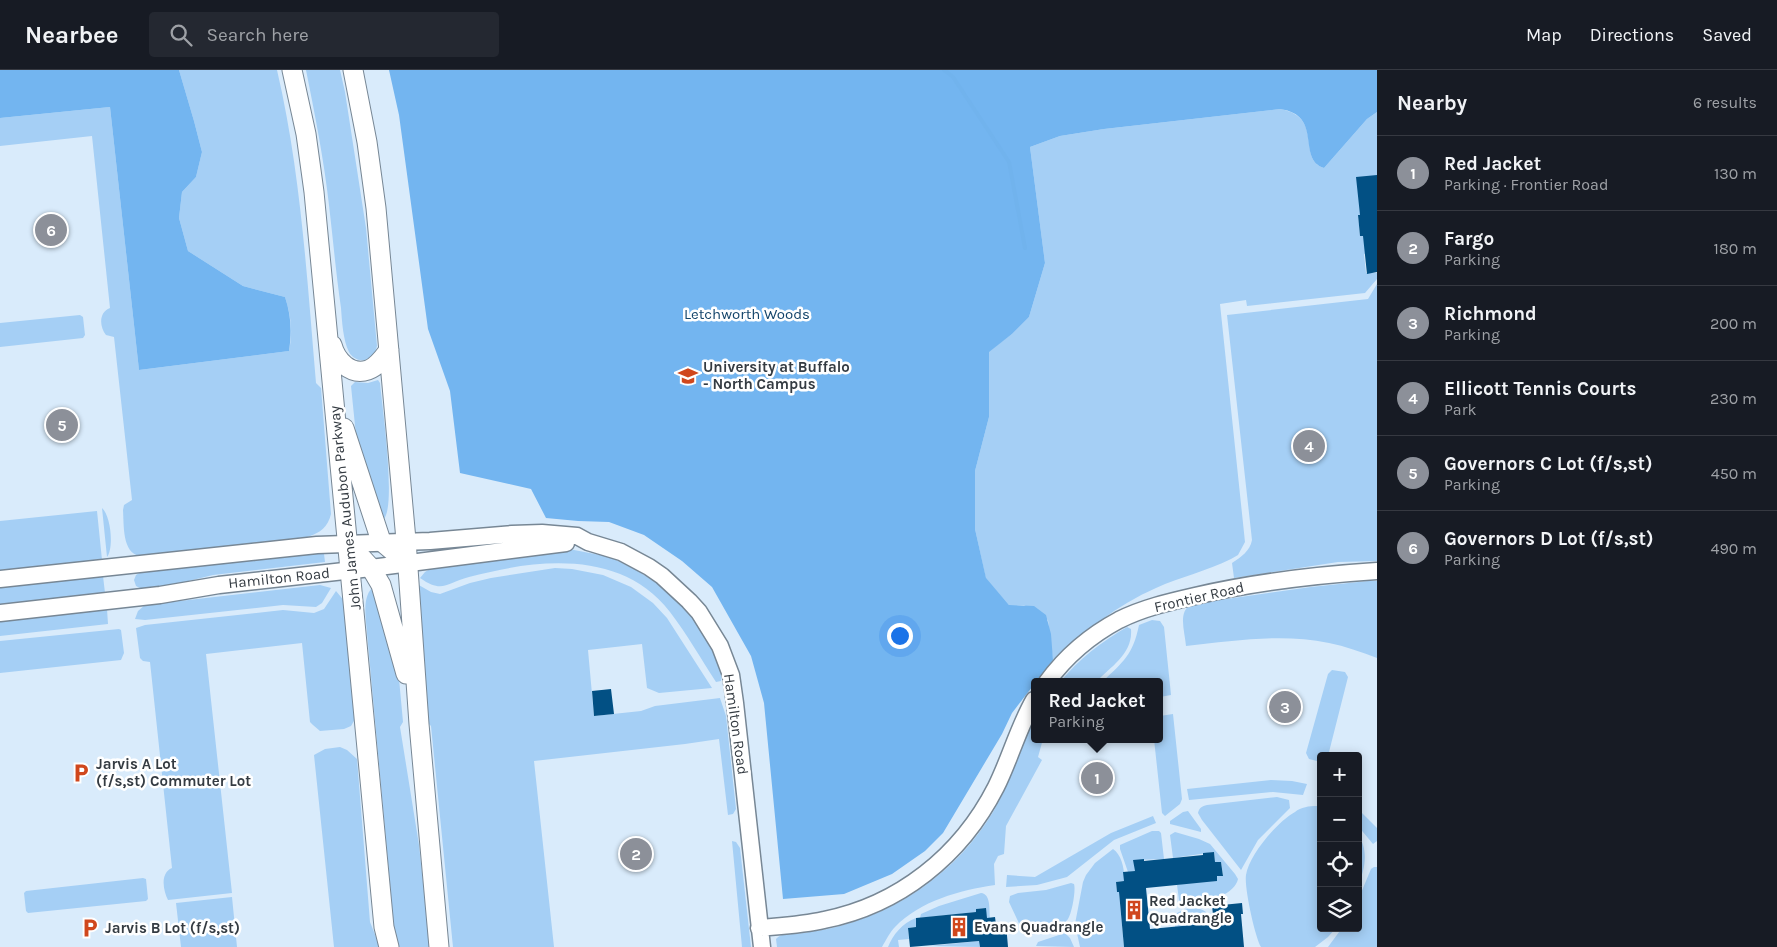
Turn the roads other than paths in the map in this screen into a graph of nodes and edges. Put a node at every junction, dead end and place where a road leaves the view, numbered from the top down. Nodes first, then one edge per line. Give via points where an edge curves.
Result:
1 (292, 70) edge
2 (353, 70) edge
3 (327, 327) junction
4 (389, 350) junction
5 (333, 393) junction
6 (406, 540) junction
7 (381, 541) junction
8 (588, 542) junction
9 (348, 543) junction
10 (407, 563) junction
11 (371, 568) junction
12 (352, 570) junction
13 (1377, 570) edge
14 (0, 580) edge
15 (0, 613) edge
16 (1050, 678) edge
17 (1031, 706) edge
18 (418, 724) junction
19 (759, 928) junction
20 (389, 947) edge
21 (439, 947) edge
22 (762, 947) edge

1 - 3 main road, John James Audubon Parkway via 314,192
2 - 4 main road via 376,208
3 - 4 main road via 334,354 345,366 358,371 376,365
3 - 5 main road, John James Audubon Parkway
4 - 6 main road
5 - 7 main road
5 - 9 main road, John James Audubon Parkway
6 - 7 street, Hamilton Road
6 - 8 street, Hamilton Road via 542,533 577,536
6 - 10 main road
7 - 9 street, Hamilton Road
7 - 10 main road
8 - 10 street, Hamilton Road
8 - 19 street, Hamilton Road via 621,552 662,576 699,612 720,646 733,690
9 - 11 main road
9 - 12 main road, John James Audubon Parkway
9 - 14 street, Hamilton Road
10 - 11 street, Hamilton Road
10 - 18 main road
11 - 12 street, Hamilton Road
11 - 18 main road via 381,585
12 - 15 street, Hamilton Road
12 - 20 main road, John James Audubon Parkway via 383,918
13 - 16 street, Frontier Road via 1256,584 1159,604 1121,619 1098,633 1061,664
17 - 19 street via 996,787 979,816 939,863 902,890 864,909 812,922
18 - 21 main road
19 - 22 street, Hamilton Road

